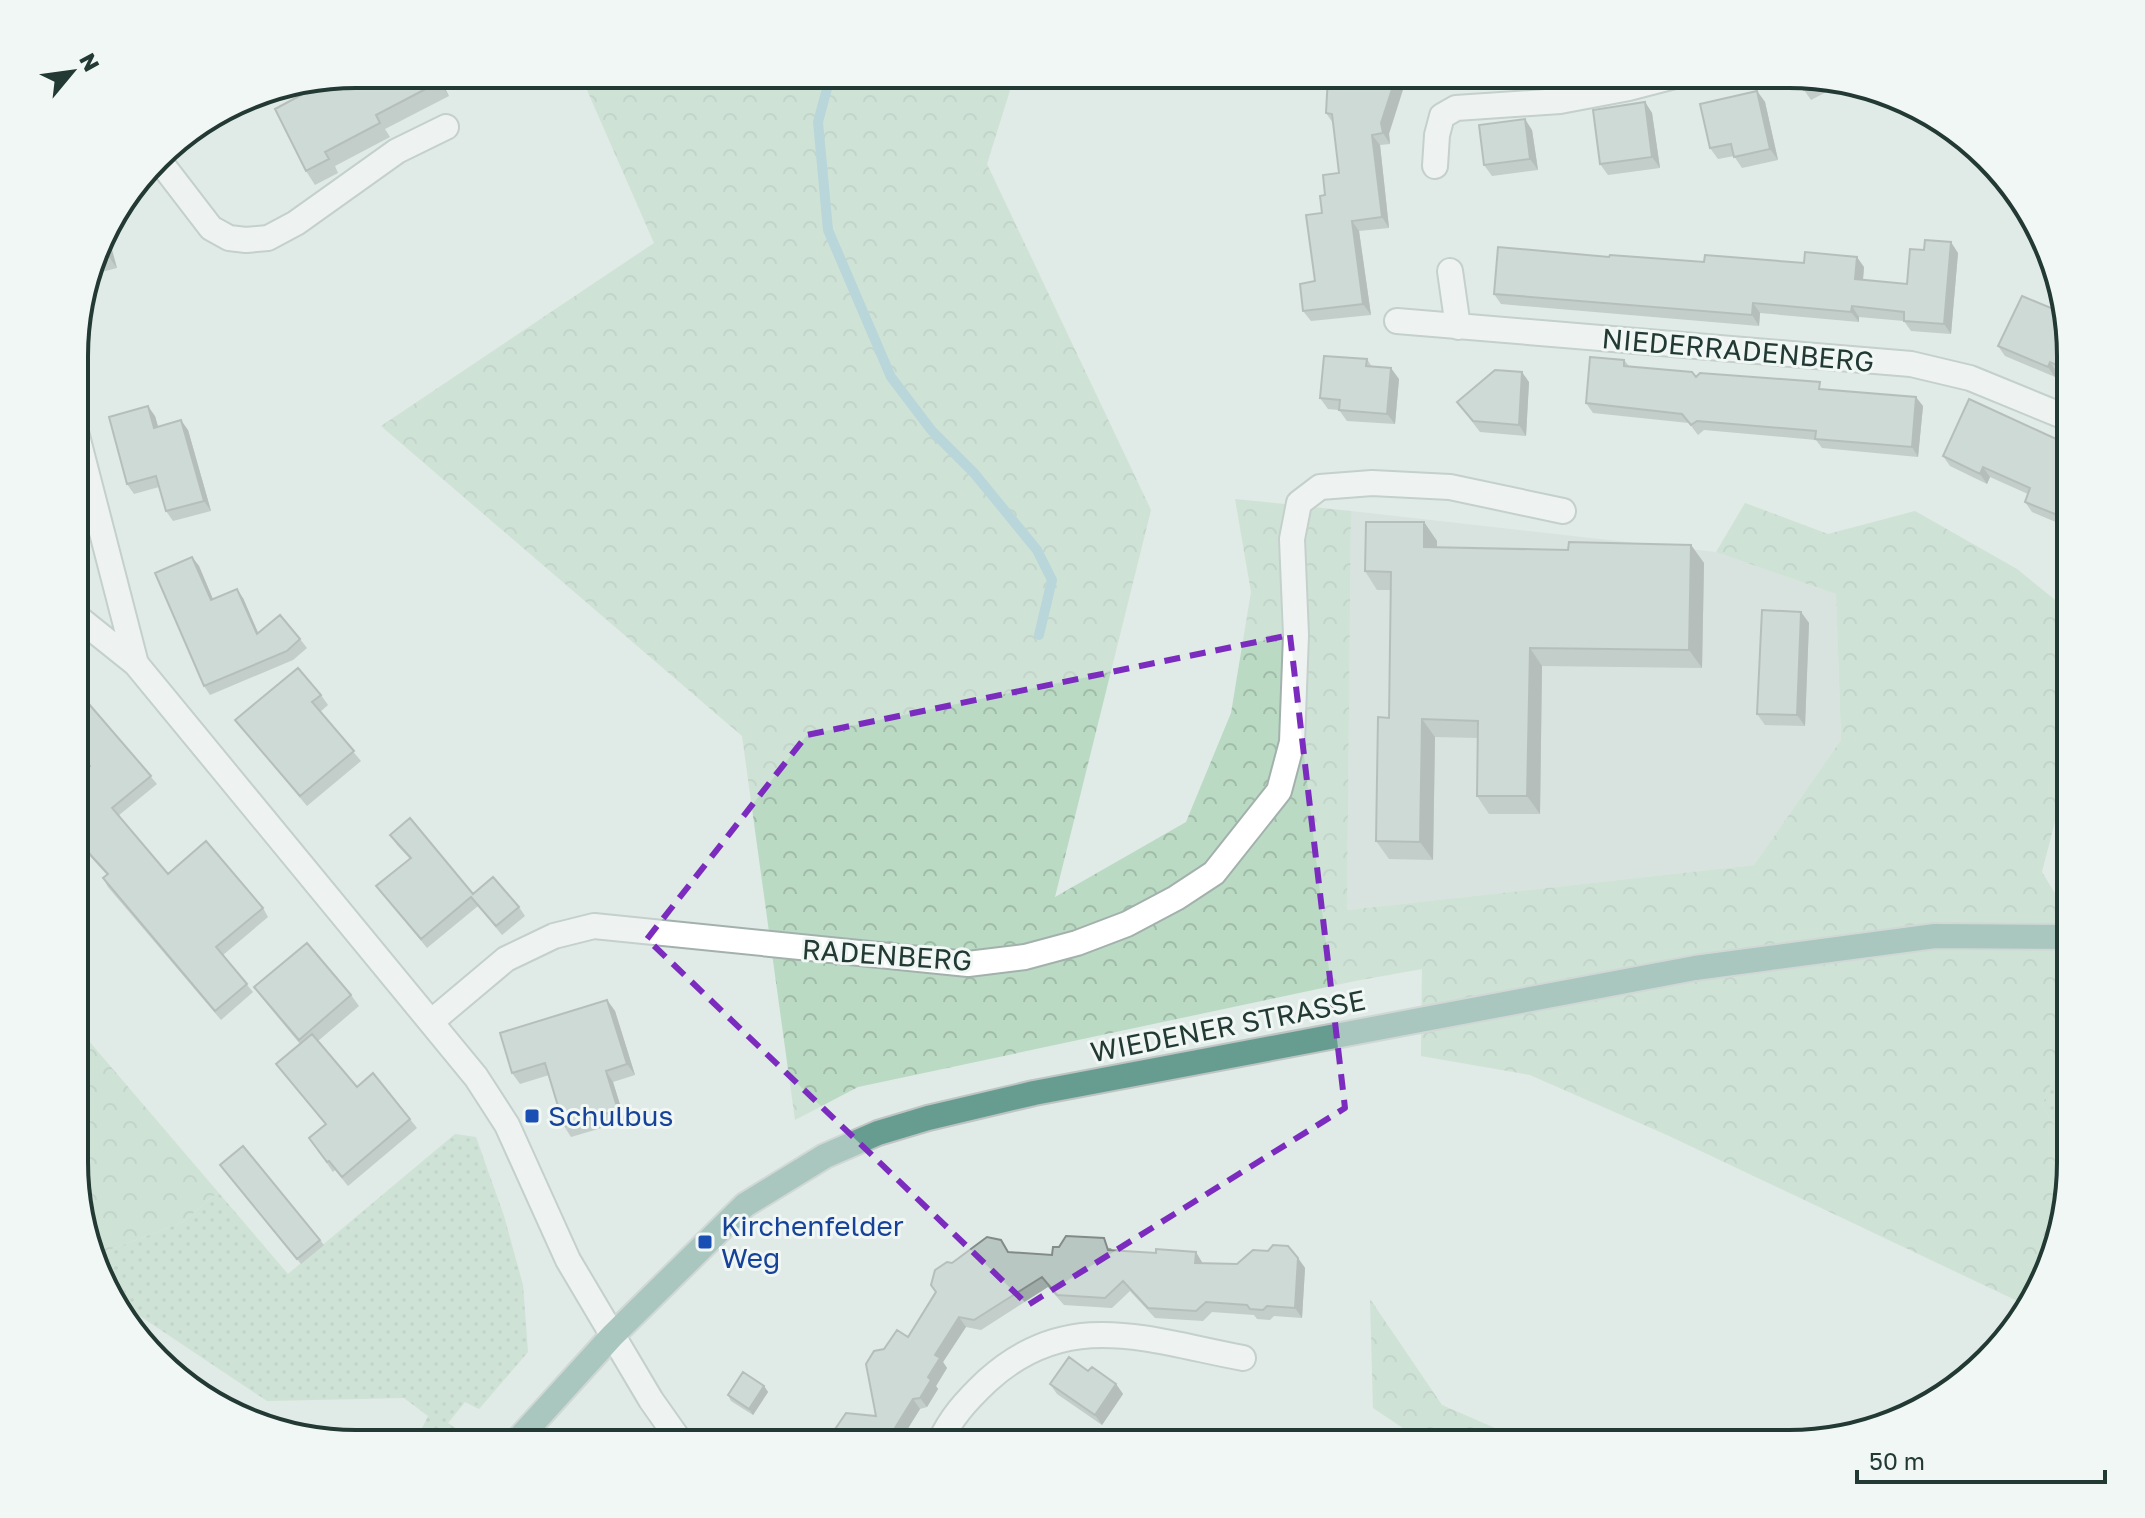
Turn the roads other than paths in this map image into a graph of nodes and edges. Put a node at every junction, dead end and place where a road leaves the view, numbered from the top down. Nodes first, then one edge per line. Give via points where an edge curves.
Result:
1 (1624, 89) edge
2 (446, 127) dead end
3 (1435, 166) dead end
4 (165, 169) edge
5 (1450, 271) dead end
6 (1397, 321) dead end
7 (1458, 327) junction
8 (2056, 413) edge
9 (88, 496) edge
10 (1563, 511) dead end
11 (88, 626) edge
12 (136, 664) junction
13 (2056, 937) edge
14 (431, 1022) junction
15 (612, 1336) junction
16 (1243, 1358) dead end
17 (528, 1429) edge
18 (672, 1429) edge
19 (945, 1429) edge

1 - 3 street via 1560,101 1456,108 1442,116
2 - 4 street via 397,151 268,238 229,238 211,228
5 - 7 street
6 - 7 street, NIEDERRADENBERG
7 - 8 street, NIEDERRADENBERG via 1911,364 1970,378
9 - 12 street
10 - 14 street, RADENBERG via 1450,487 1372,483 1320,487 1299,503 1292,539 1292,742 1279,791 1214,873 1127,924 1025,957 968,964 594,926 554,936 506,959
11 - 12 street
12 - 14 street
13 - 15 main road, WIEDENER STRASSE via 1935,936 1695,968 1034,1093 928,1118 825,1156 745,1205
14 - 15 street via 507,1125 568,1260
15 - 17 main road, WIEDENER STRASSE
15 - 18 street
16 - 19 street via 1115,1334 1048,1342 1021,1354 971,1396

